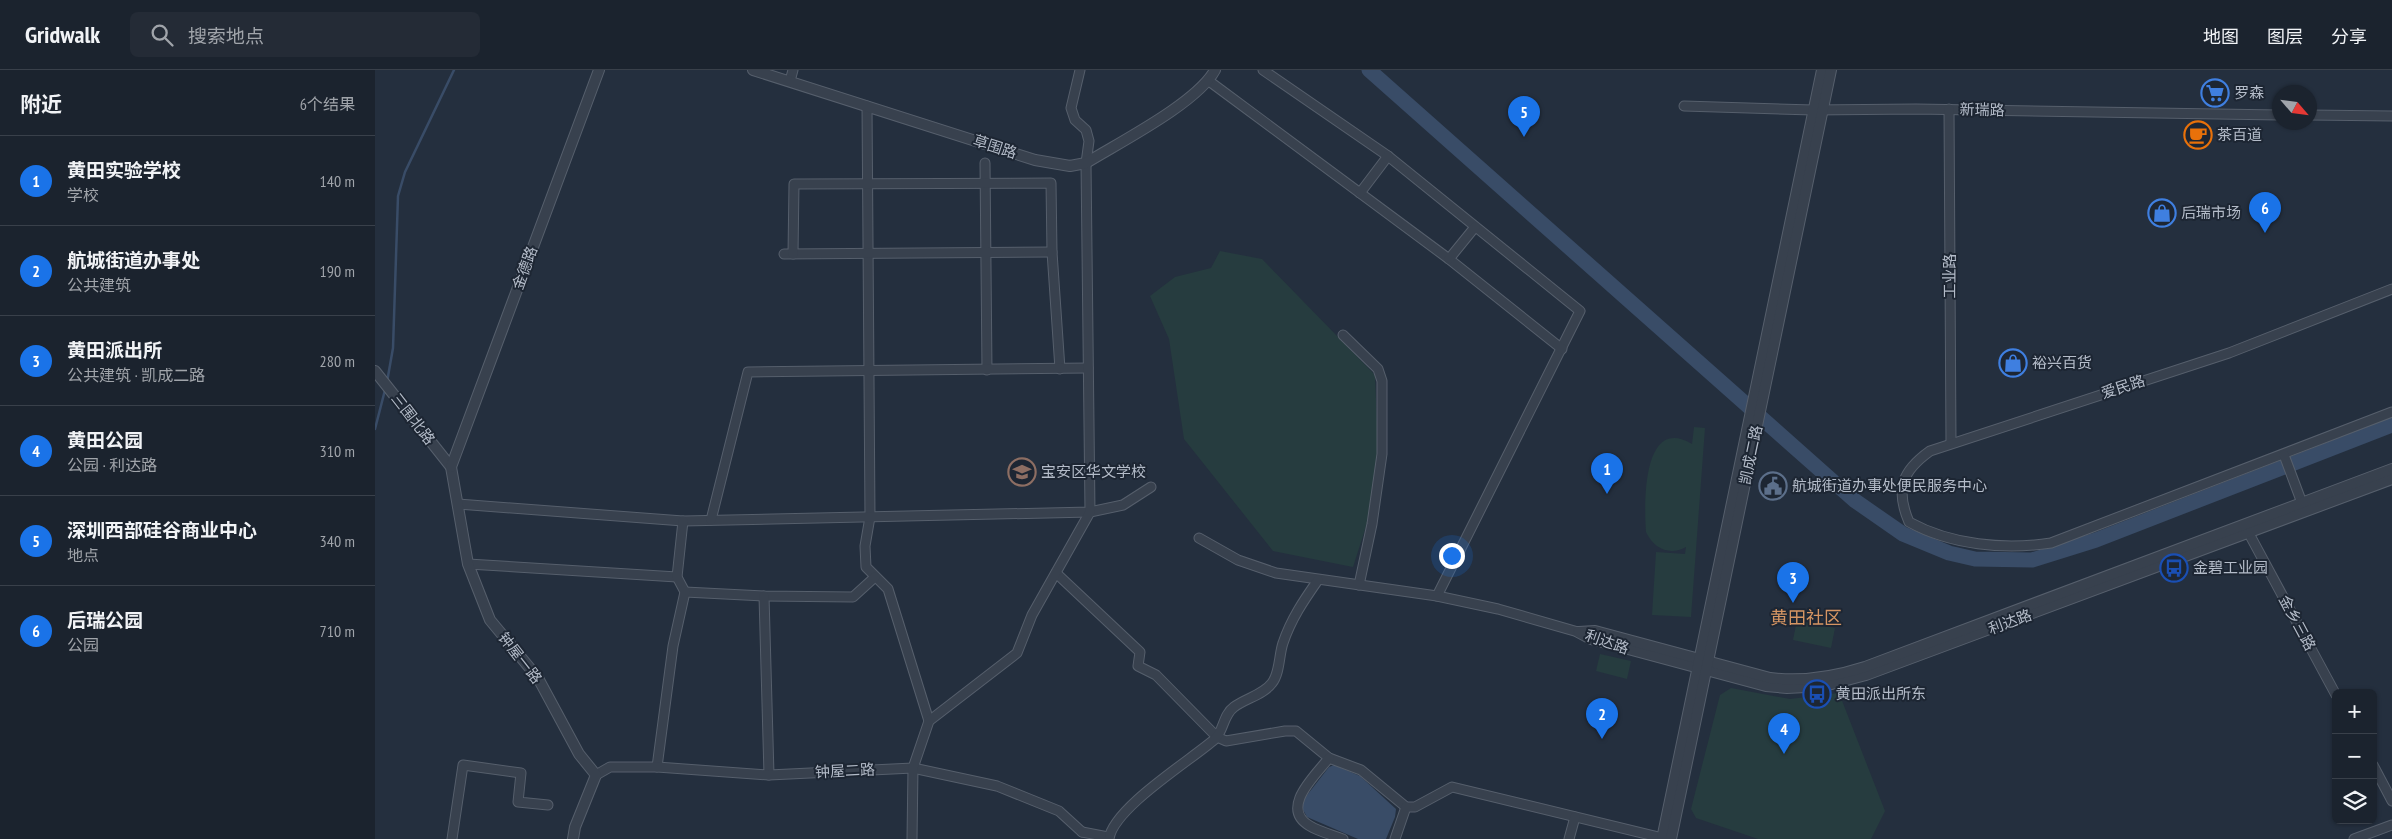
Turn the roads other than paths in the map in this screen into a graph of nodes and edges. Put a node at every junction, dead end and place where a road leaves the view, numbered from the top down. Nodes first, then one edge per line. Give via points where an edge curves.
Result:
1 (599, 70) edge
2 (753, 70) edge
3 (793, 70) edge
4 (1080, 70) edge
5 (1215, 70) edge
6 (1263, 70) edge
7 (1822, 70) edge
8 (1831, 70) edge
9 (790, 81) junction
10 (1209, 81) junction
11 (867, 106) junction
12 (1684, 106) dead end
13 (1949, 109) junction
14 (1818, 110) junction
15 (2272, 115) edge
16 (2317, 115) edge
17 (2392, 116) edge
18 (1388, 156) junction
19 (985, 163) dead end
20 (1086, 163) junction
21 (867, 184) junction
22 (985, 184) junction
23 (1360, 193) junction
24 (1475, 227) junction
25 (986, 252) junction
26 (1052, 252) junction
27 (868, 253) junction
28 (1449, 259) junction
29 (2392, 289) edge
30 (1343, 335) dead end
31 (1562, 348) junction
32 (1060, 368) junction
33 (1089, 368) junction
34 (987, 370) junction
35 (375, 371) edge
36 (869, 371) junction
37 (2392, 412) edge
38 (1951, 443) junction
39 (2284, 455) junction
40 (451, 467) junction
41 (2392, 469) edge
42 (2392, 479) edge
43 (1151, 488) dead end
44 (2302, 503) junction
45 (458, 504) junction
46 (1090, 512) junction
47 (870, 518) junction
48 (711, 520) junction
49 (683, 521) junction
50 (2246, 528) junction
51 (1199, 538) dead end
52 (469, 564) junction
53 (1056, 573) junction
54 (875, 576) junction
55 (677, 577) junction
56 (1318, 580) junction
57 (1359, 585) junction
58 (685, 592) junction
59 (764, 596) junction
60 (1437, 596) junction
61 (1579, 632) joint
62 (1703, 666) junction
63 (2333, 689) edge
64 (929, 721) junction
65 (1217, 737) junction
66 (1329, 758) junction
67 (657, 767) junction
68 (913, 768) junction
69 (2377, 773) edge
70 (596, 775) junction
71 (769, 775) junction
72 (2392, 801) edge
73 (548, 805) dead end
74 (1406, 807) junction
75 (1575, 817) junction
76 (2392, 825) edge
77 (1079, 835) edge
78 (1108, 838) edge
79 (452, 839) edge
80 (573, 839) edge
81 (912, 839) edge
82 (1343, 839) edge
83 (1395, 839) edge
84 (1569, 839) edge
85 (1666, 839) edge
86 (2354, 839) edge

1 - 40 street, 金德路
2 - 9 street, 草围路
3 - 9 street
4 - 20 street via 1071,108 1075,120 1086,130 1089,141
5 - 10 street, 草围路
6 - 18 street
7 - 14 street, 凯成二路
8 - 14 street, 凯成二路
9 - 11 street, 草围路
10 - 20 street, 草围路 via 1191,97
10 - 23 street
11 - 20 street, 草围路 via 1035,160 1070,166
11 - 21 street
12 - 14 street, 新瑞路
13 - 14 street, 新瑞路
13 - 15 street, 新瑞路
13 - 38 street, 工业路
14 - 62 street, 凯成二路
16 - 17 street
18 - 23 street
18 - 24 street
19 - 22 street
20 - 33 street
21 - 22 street
21 - 27 street
21 - 27 street via 794,184 789,254
22 - 25 street
22 - 26 street via 1051,183
23 - 28 street
24 - 28 street
24 - 31 street via 1581,311
25 - 26 street
25 - 27 street
25 - 34 street
26 - 32 street
27 - 36 street
28 - 31 street
29 - 38 street, 爱民路 via 2229,353
30 - 57 street via 1378,368 1382,381 1382,454
31 - 60 street
32 - 33 street
32 - 34 street
33 - 46 street
34 - 36 street
35 - 40 street, 三围北路
36 - 47 street
36 - 48 street via 748,372
37 - 39 street
38 - 39 street, 爱民路 via 1917,460 1902,484 1901,496 1909,522 1966,542 2007,546 2051,543
39 - 44 street
40 - 45 street, 钟屋一路
41 - 44 street, 利达路
42 - 50 street, 利达路
43 - 46 street via 1123,505
44 - 50 street, 利达路
45 - 49 street
45 - 52 street, 钟屋一路
46 - 47 street
46 - 53 street
47 - 48 street
47 - 54 street via 865,546 867,567
48 - 49 street
49 - 55 street
50 - 62 street, 利达路 via 1845,682 1777,688
50 - 63 street, 金乡三路
51 - 56 street via 1238,560 1276,573
52 - 55 street
52 - 70 street, 钟屋一路 via 490,620 538,678 579,754
53 - 64 street via 1032,615 1017,653
53 - 65 street via 1141,652 1138,666 1156,675
54 - 59 street via 853,597
54 - 64 street via 888,589
55 - 58 street
56 - 57 street
56 - 65 street via 1294,614 1274,681 1266,690 1233,707 1224,718
57 - 60 street
58 - 59 street
58 - 67 street via 673,646
59 - 71 street
60 - 61 street
61 - 62 street, 利达路 via 1595,631
62 - 85 street, 凯成二路
64 - 68 street
65 - 66 street via 1226,741 1285,730 1296,731
65 - 78 street via 1161,779 1115,825
66 - 74 street via 1361,770
66 - 82 street via 1300,794 1297,806 1299,816 1310,826
67 - 70 street, 钟屋二路 via 610,767
67 - 71 street, 钟屋二路
68 - 71 street, 钟屋二路
68 - 77 street, 钟屋二路 via 997,786 1059,811
68 - 81 street
69 - 72 street
70 - 80 street
73 - 79 street via 518,802 521,773 463,765
74 - 75 street via 1415,807 1452,787
74 - 83 street
75 - 84 street
75 - 85 street
76 - 86 street
77 - 78 street

